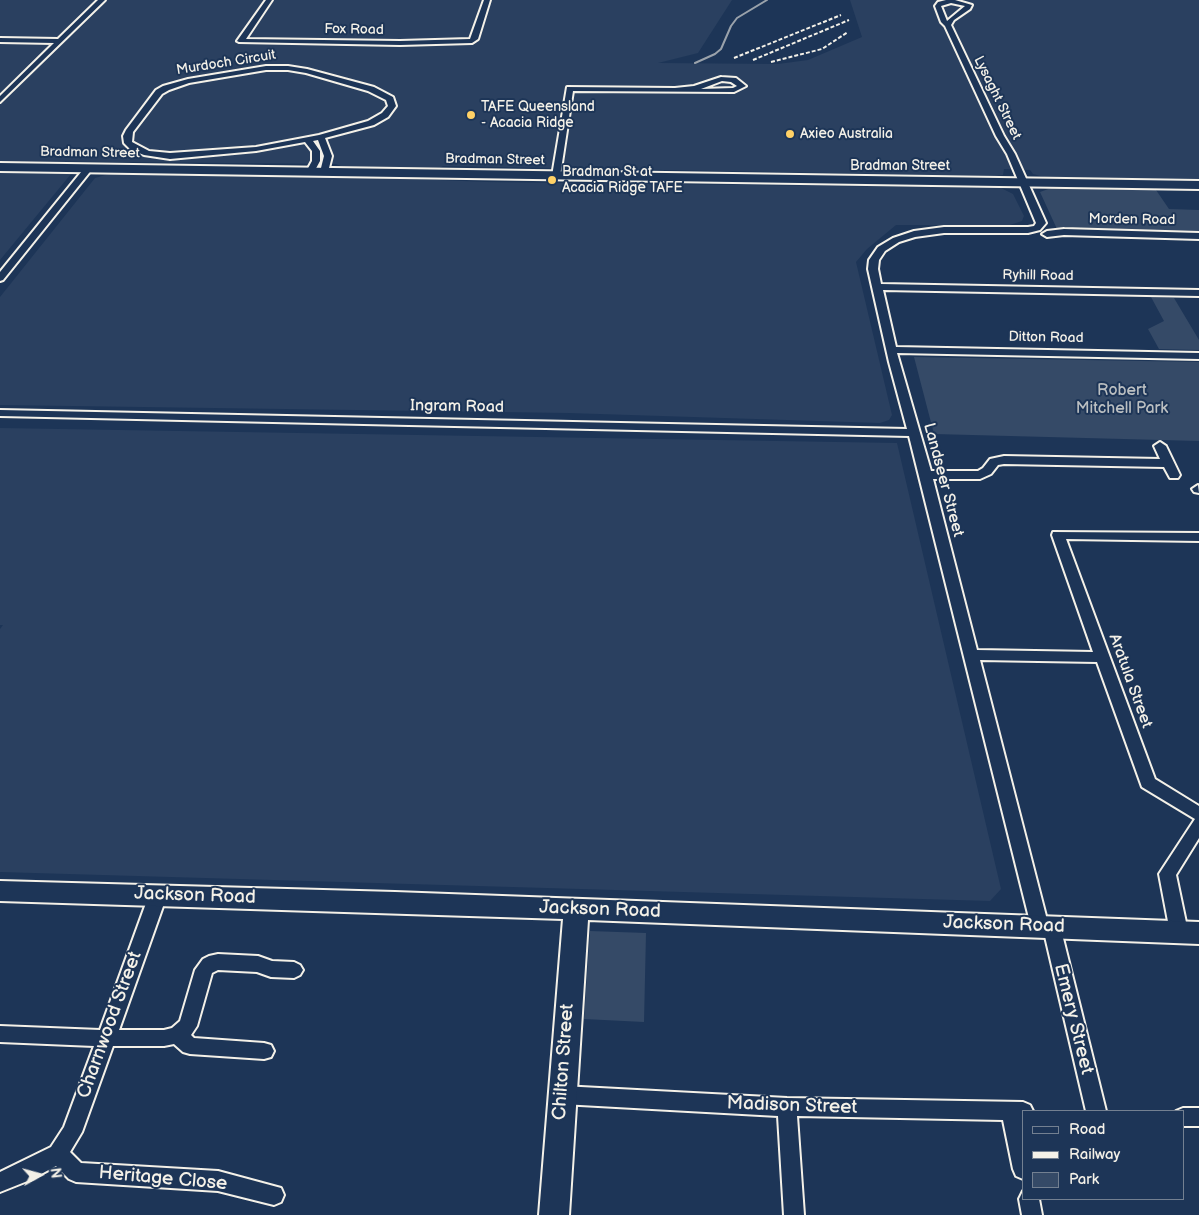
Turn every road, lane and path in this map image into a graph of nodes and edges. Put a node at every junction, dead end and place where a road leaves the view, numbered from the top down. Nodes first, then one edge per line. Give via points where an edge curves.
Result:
1 (102, 0) edge
2 (269, 0) edge
3 (487, 0) edge
4 (948, 25) junction
5 (0, 40) edge
6 (60, 41) junction
7 (678, 90) junction
8 (0, 99) edge
9 (320, 137) junction
10 (307, 140) junction
11 (0, 167) edge
12 (89, 168) junction
13 (310, 172) junction
14 (324, 172) junction
15 (556, 176) junction
16 (1024, 182) junction
17 (1199, 185) edge
18 (1047, 234) dead end
19 (1199, 236) edge
20 (0, 278) edge
21 (877, 287) junction
22 (1199, 293) edge
23 (892, 350) junction
24 (1199, 356) edge
25 (0, 414) edge
26 (914, 433) junction
27 (1160, 446) dead end
28 (1168, 464) junction
29 (926, 475) junction
30 (1174, 475) dead end
31 (1199, 537) edge
32 (971, 655) junction
33 (1103, 657) junction
34 (1199, 814) edge
35 (1199, 824) edge
36 (0, 891) edge
37 (158, 895) junction
38 (576, 909) junction
39 (1046, 926) junction
40 (1189, 932) edge
41 (294, 970) dead end
42 (0, 1034) edge
43 (177, 1035) junction
44 (104, 1038) junction
45 (264, 1051) dead end
46 (562, 1095) junction
47 (787, 1107) junction
48 (1096, 1110) edge
49 (1017, 1111) edge
50 (1184, 1117) edge
51 (1199, 1117) edge
52 (58, 1154) junction
53 (1022, 1159) edge
54 (0, 1182) edge
55 (274, 1195) dead end
56 (1029, 1200) edge
57 (554, 1215) edge
58 (794, 1215) edge
59 (1032, 1215) edge

1 - 6 street
2 - 3 street, Fox Road via 240,41 464,42 475,39
4 - 4 street, Lysaght Street via 938,4 954,1 968,4 968,8
4 - 16 street, Lysaght Street
5 - 6 street
6 - 8 street
7 - 7 street via 721,79 733,80 742,86 730,90
7 - 15 street via 570,89
9 - 10 street, Murdoch Circuit
9 - 10 street, Murdoch Circuit via 371,123 385,115 392,106 391,101 378,92 307,71 266,68 169,86 159,92 129,132 127,140 140,151 176,156 256,149
9 - 14 street via 326,144 328,156
10 - 13 street via 316,151 316,161
11 - 12 main road, Bradman Street
12 - 13 main road, Bradman Street
12 - 20 street
13 - 14 main road, Bradman Street
14 - 15 main road, Bradman Street
15 - 16 main road, Bradman Street
16 - 17 main road, Bradman Street
16 - 21 street, Landseer Street via 1041,220 1040,226 1024,231 937,230 904,237 890,243 875,256 873,269
18 - 19 street, Morden Road via 1062,229
21 - 22 street, Ryhill Road
21 - 23 street, Landseer Street
23 - 24 street, Ditton Road
23 - 26 street, Landseer Street
25 - 26 street, Ingram Road
26 - 29 street, Landseer Street
27 - 28 street
28 - 29 street via 1004,460 994,462 980,475
28 - 30 street
29 - 32 street, Landseer Street
31 - 33 street, Aratula Street via 1058,535
32 - 33 street
32 - 39 street, Landseer Street
33 - 34 street, Aratula Street via 1148,783
35 - 40 street via 1167,874
36 - 37 main road, Jackson Road
37 - 38 main road, Jackson Road
37 - 44 street, Charnwood Street
38 - 39 main road, Jackson Road
38 - 46 main road, Chilton Street
39 - 40 main road, Jackson Road
39 - 48 street, Emery Street
41 - 43 street via 270,969 258,964 209,964 204,970 188,1026
42 - 44 street
43 - 44 street
43 - 45 street via 190,1046
44 - 52 street, Charnwood Street via 72,1132
46 - 47 street, Madison Street
46 - 57 main road, Chilton Street
47 - 49 street, Madison Street
47 - 58 street
49 - 53 street
50 - 51 street
52 - 54 street
52 - 55 street, Heritage Close via 76,1172 218,1181
56 - 59 street

